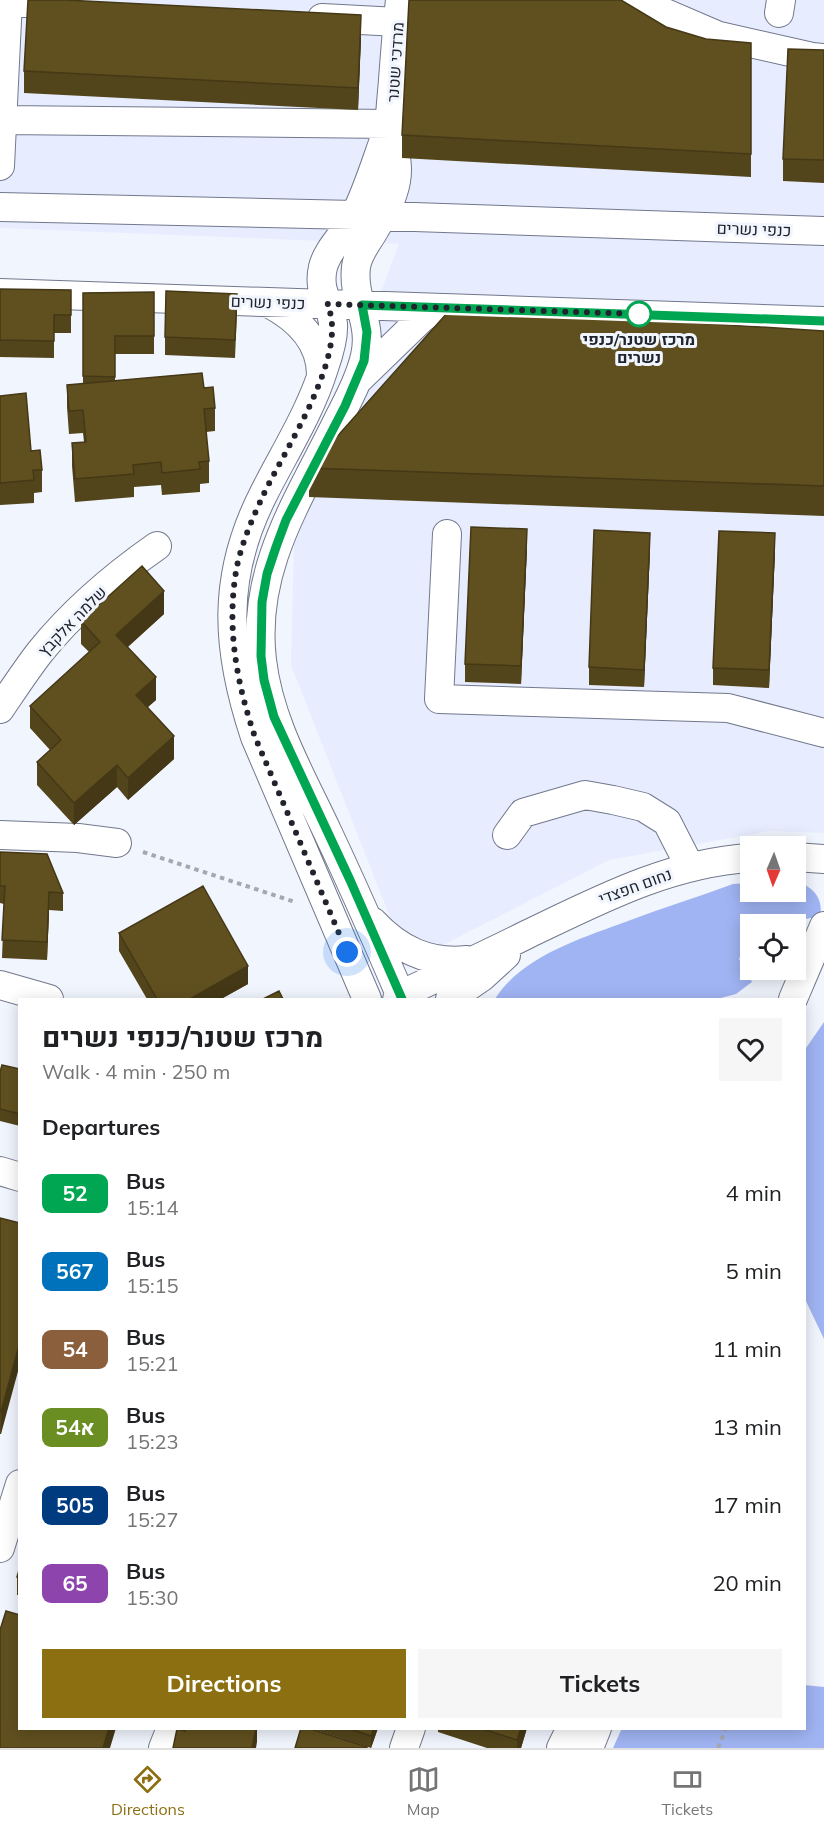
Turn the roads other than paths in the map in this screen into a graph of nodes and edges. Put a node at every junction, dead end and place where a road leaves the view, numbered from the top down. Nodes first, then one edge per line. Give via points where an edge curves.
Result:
1 (421, 0) edge
2 (635, 0) edge
3 (8, 1) edge
4 (91, 6) edge
5 (399, 11) edge
6 (291, 17) edge
7 (824, 58) edge
8 (2, 120) junction
9 (390, 124) junction
10 (0, 166) edge
11 (0, 207) edge
12 (369, 216) junction
13 (824, 231) edge
14 (0, 293) edge
15 (266, 303) junction
16 (327, 304) junction
17 (362, 305) junction
18 (436, 308) junction
19 (586, 312) junction
20 (824, 321) edge
21 (824, 346) edge
22 (321, 379) junction
23 (355, 383) junction
24 (447, 534) dead end
25 (157, 546) dead end
26 (0, 709) edge
27 (824, 733) edge
28 (0, 835) edge
29 (507, 835) dead end
30 (117, 843) road end
31 (806, 858) edge
32 (824, 859) edge
33 (740, 860) edge
34 (690, 867) junction
35 (365, 914) junction
36 (824, 926) edge
37 (478, 978) edge
38 (0, 985) edge
39 (46, 998) edge
40 (367, 998) edge
41 (400, 998) edge
42 (451, 998) edge
43 (793, 998) edge
44 (0, 1171) edge
45 (18, 1176) edge
46 (14, 1487) edge
47 (0, 1548) edge
48 (170, 1730) edge
49 (410, 1730) edge
50 (570, 1730) edge
51 (596, 1730) edge
52 (163, 1748) edge
53 (404, 1748) edge
54 (561, 1748) edge
55 (589, 1748) edge

1 - 5 street
2 - 7 street via 719,36
3 - 4 street
3 - 8 street
5 - 6 street
5 - 9 street, מרדכי שטנר
8 - 9 street
8 - 10 street
9 - 12 street, מרדכי שטנר via 397,176 394,189
11 - 12 street, כנפי נשרים
12 - 13 street, כנפי נשרים
12 - 16 street via 324,264 322,287
12 - 17 street via 356,280
14 - 15 street, כנפי נשרים
15 - 16 street, כנפי נשרים
15 - 22 street via 291,317 308,334 319,354
16 - 17 street, כנפי נשרים
16 - 22 street via 333,333
17 - 18 street, כנפי נשרים
17 - 23 street via 367,341
18 - 19 street, כנפי נשרים
18 - 23 street
19 - 20 street, כנפי נשרים
19 - 21 street via 598,328 618,338
22 - 40 street via 247,532 237,565 232,636 243,702 255,737
23 - 35 street via 286,520 267,574 261,629 264,680 274,717
24 - 27 street via 439,699 728,708
25 - 26 street, שלמה אלקבץ via 89,600 40,651
28 - 30 street
29 - 34 street via 523,813 585,795 644,807 667,822
31 - 32 street
33 - 34 street, נחום חפצדי
34 - 37 street, נחום חפצדי via 640,882 527,935
35 - 37 street via 394,942 419,956 448,962
35 - 41 street
36 - 43 street
37 - 41 street, נחום חפצדי
37 - 42 street, נחום חפצדי
38 - 39 street
44 - 45 street
46 - 47 street
48 - 52 street
49 - 53 street
50 - 54 street
51 - 55 street

